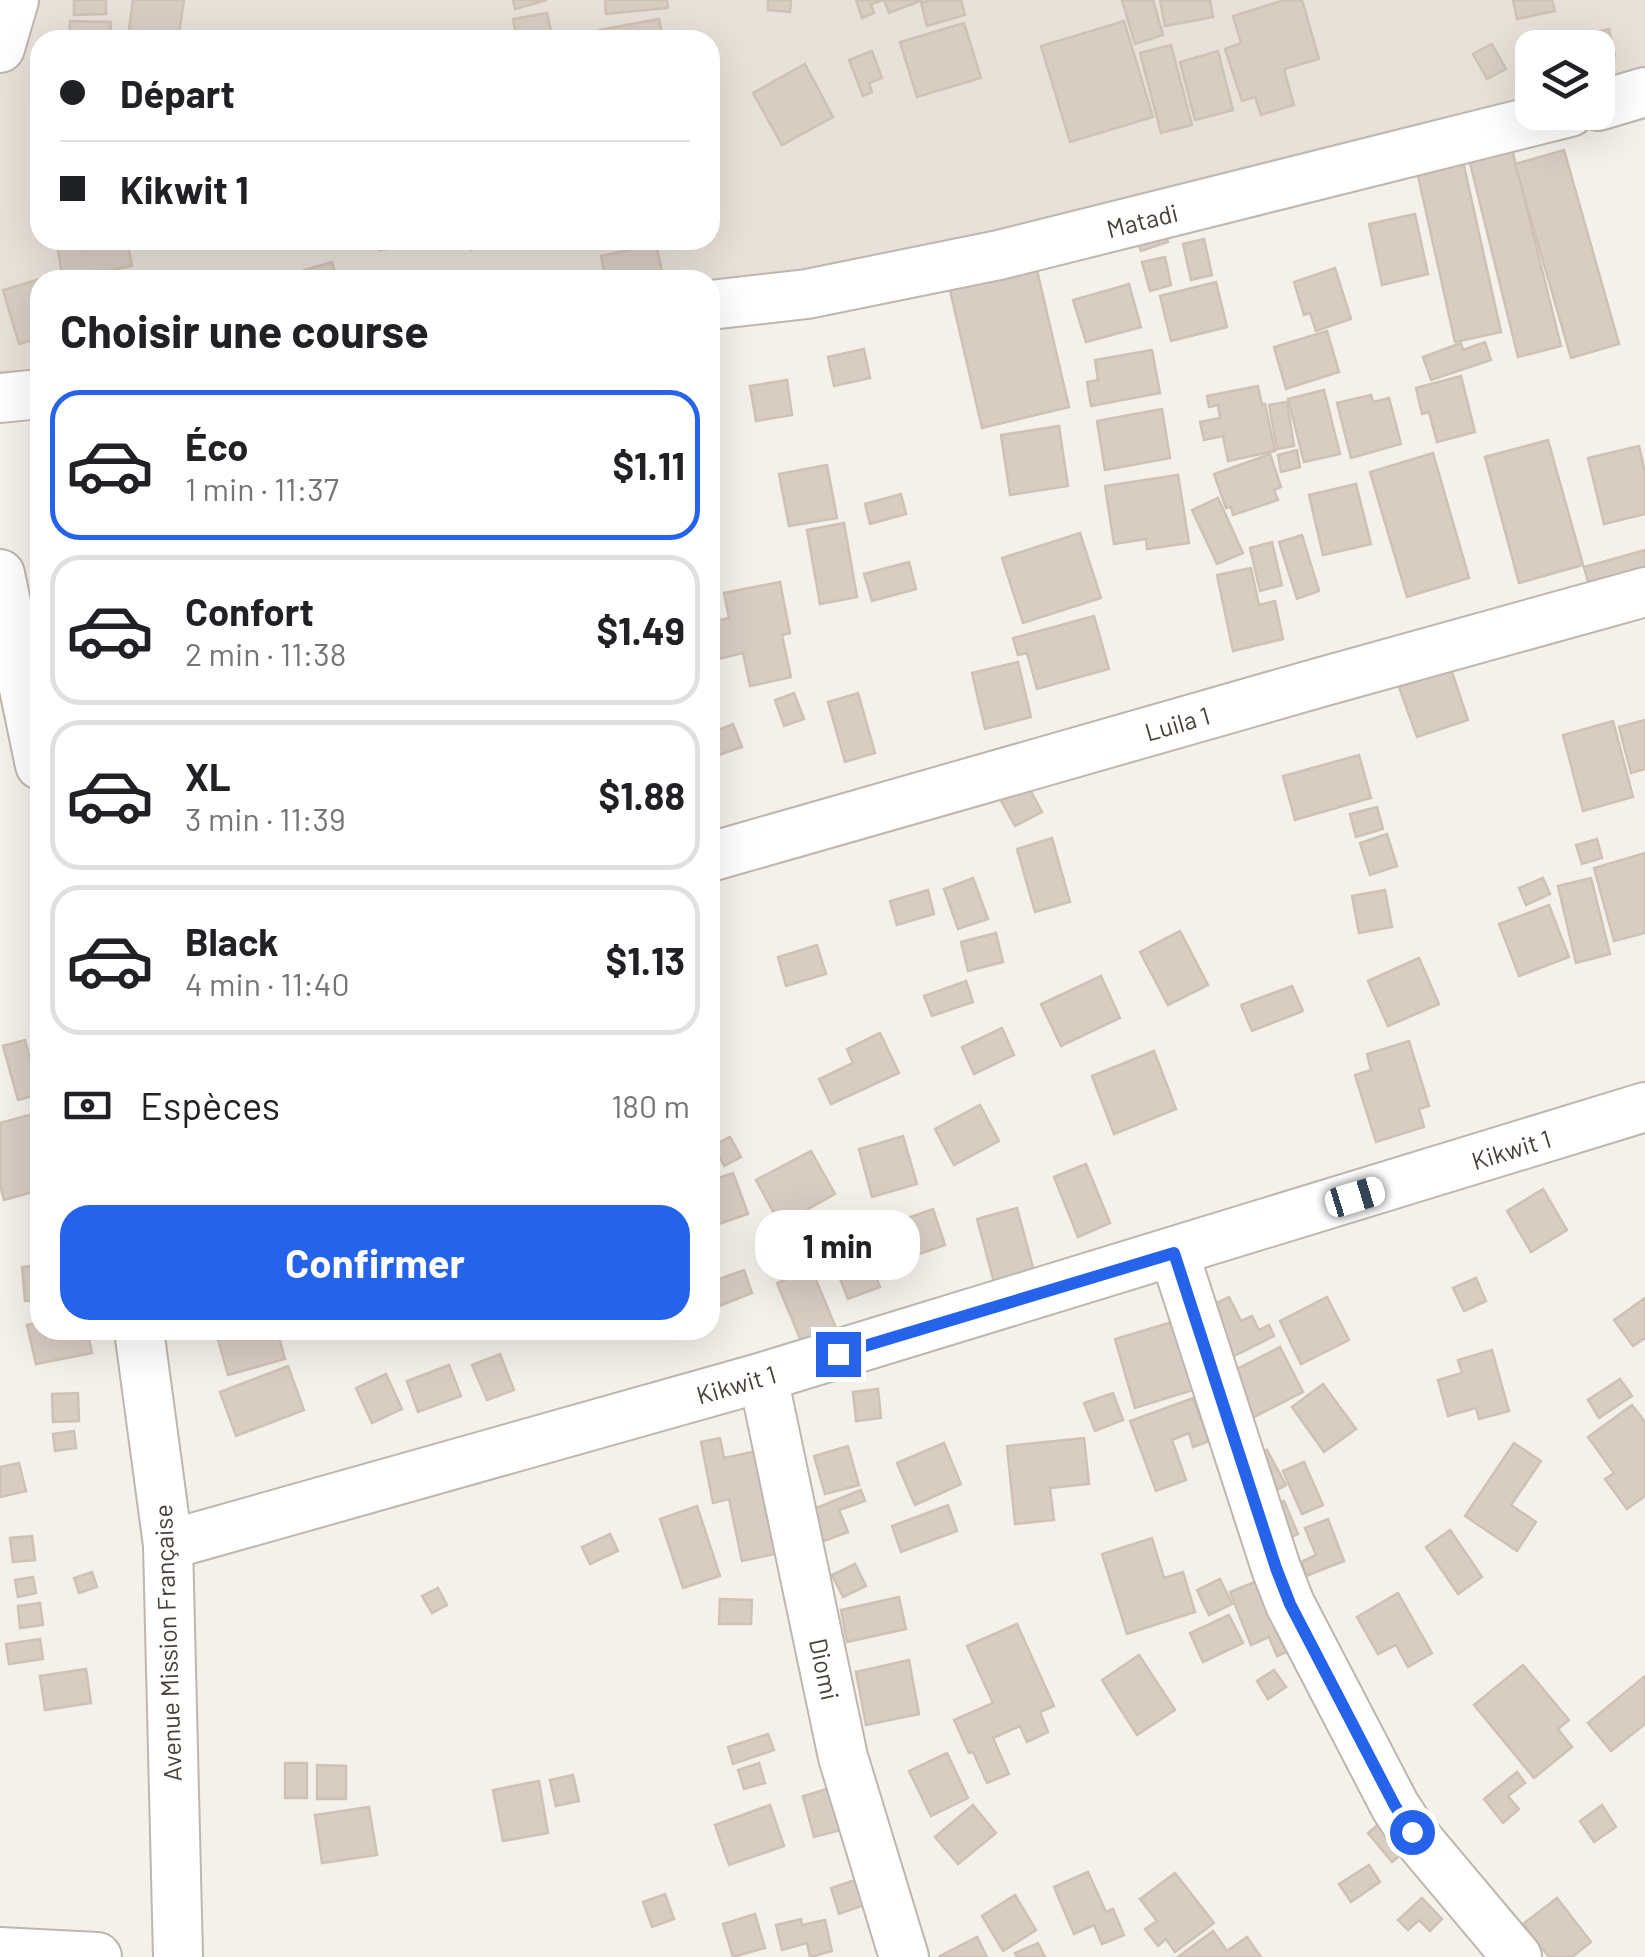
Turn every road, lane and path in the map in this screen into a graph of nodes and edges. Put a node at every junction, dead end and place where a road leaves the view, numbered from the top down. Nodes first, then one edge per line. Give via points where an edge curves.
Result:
1 (1645, 92) edge
2 (1615, 101) edge
3 (1515, 126) edge
4 (720, 304) edge
5 (30, 395) edge
6 (0, 398) edge
7 (0, 574) edge
8 (1645, 592) edge
9 (30, 717) edge
10 (720, 854) edge
11 (1645, 1108) edge
12 (1174, 1253) junction
13 (140, 1340) edge
14 (763, 1377) junction
15 (168, 1545) junction
16 (0, 1952) edge
17 (97, 1957) edge
18 (178, 1957) edge
19 (904, 1957) edge
20 (1518, 1957) edge

1 - 2 street
3 - 4 street, Matadi via 999,256
5 - 6 street
7 - 9 street
8 - 10 street, Luila 1
11 - 12 street, Kikwit 1
12 - 14 street, Kikwit 1
12 - 20 street via 1290,1604 1395,1806
13 - 15 street, Avenue Mission Française
14 - 15 street, Kikwit 1
14 - 19 street, Diomi via 843,1757
15 - 18 street, Avenue Mission Française
16 - 17 street

